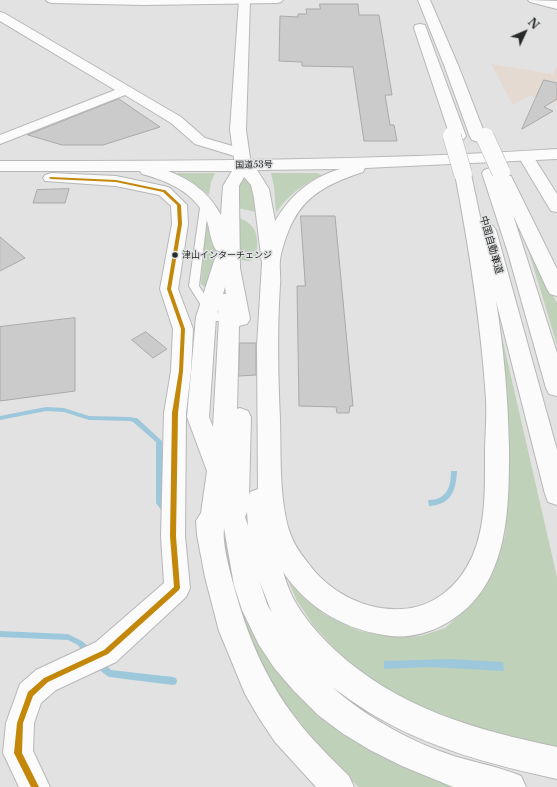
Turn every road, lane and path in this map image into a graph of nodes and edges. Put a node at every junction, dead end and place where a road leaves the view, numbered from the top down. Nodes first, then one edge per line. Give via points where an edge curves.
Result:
1 (52, 0) edge
2 (277, 0) edge
3 (534, 0) edge
4 (244, 1) junction
5 (425, 1) edge
6 (557, 5) edge
7 (0, 16) edge
8 (416, 17) dead end
9 (126, 90) junction
10 (0, 140) edge
11 (0, 154) edge
12 (557, 154) edge
13 (526, 156) junction
14 (242, 159) junction
15 (417, 162) junction
16 (0, 166) edge
17 (81, 166) junction
18 (500, 167) junction
19 (467, 173) junction
20 (51, 178) dead end
21 (205, 201) junction
22 (557, 207) edge
23 (230, 208) junction
24 (266, 224) junction
25 (223, 261) junction
26 (271, 264) junction
27 (557, 289) edge
28 (213, 313) junction
29 (248, 316) junction
30 (557, 388) edge
31 (198, 417) junction
32 (247, 417) junction
33 (218, 471) junction
34 (270, 478) junction
35 (557, 494) edge
36 (223, 531) junction
37 (262, 540) junction
38 (557, 763) edge
39 (35, 787) edge
40 (338, 787) edge
41 (510, 787) edge

1 - 4 street
2 - 4 street
3 - 6 street
4 - 14 main road via 238,130
5 - 18 main road, 中国自動車道 via 482,137
7 - 9 street
8 - 19 main road, bridge via 435,66 441,99
9 - 10 street
9 - 14 street via 176,120 200,141
11 - 14 main road, 国道53号
12 - 13 main road, 国道53号
13 - 18 main road, 国道53号
13 - 22 street
14 - 15 main road, 国道53号
14 - 17 main road, 国道53号
14 - 18 main road, 国道53号 via 415,153
14 - 23 main road via 231,186
14 - 24 main road via 259,186
15 - 18 main road, 国道53号
15 - 26 main road via 357,169 329,179 305,193 287,214 281,226
16 - 17 main road, 国道53号
17 - 21 main road via 135,169 162,175 185,185
18 - 27 main road
18 - 30 main road, 中国自動車道 via 516,253
19 - 34 main road via 496,393 497,468 494,515 491,540 474,582 447,608 420,622 397,624 373,621 351,613 324,598 309,585 292,564 279,539
19 - 35 main road, 中国自動車道 via 494,255
20 - 39 street via 116,181 164,191 180,205 180,224 169,289 183,329 175,413 173,536 177,588 106,652 46,680 30,694 20,723 18,753
21 - 25 main road via 217,222
21 - 28 lane via 194,286
23 - 25 main road
23 - 29 main road via 231,268
24 - 26 main road
24 - 29 main road via 262,275
25 - 28 main road
25 - 29 main road
25 - 33 main road via 229,319 226,418
26 - 29 main road
26 - 34 main road via 268,317
28 - 31 main road via 206,317
28 - 33 main road via 212,418
29 - 32 main road
31 - 33 main road
31 - 36 main road
32 - 33 main road
32 - 34 main road
32 - 36 main road
32 - 37 main road
33 - 36 main road
34 - 37 main road
36 - 40 main road via 222,597 247,667 286,730
36 - 41 main road via 256,610 273,641 304,681 329,704 381,739 413,755 453,771
37 - 38 main road via 274,588 287,613 305,640 356,688 389,708 432,728 489,748

